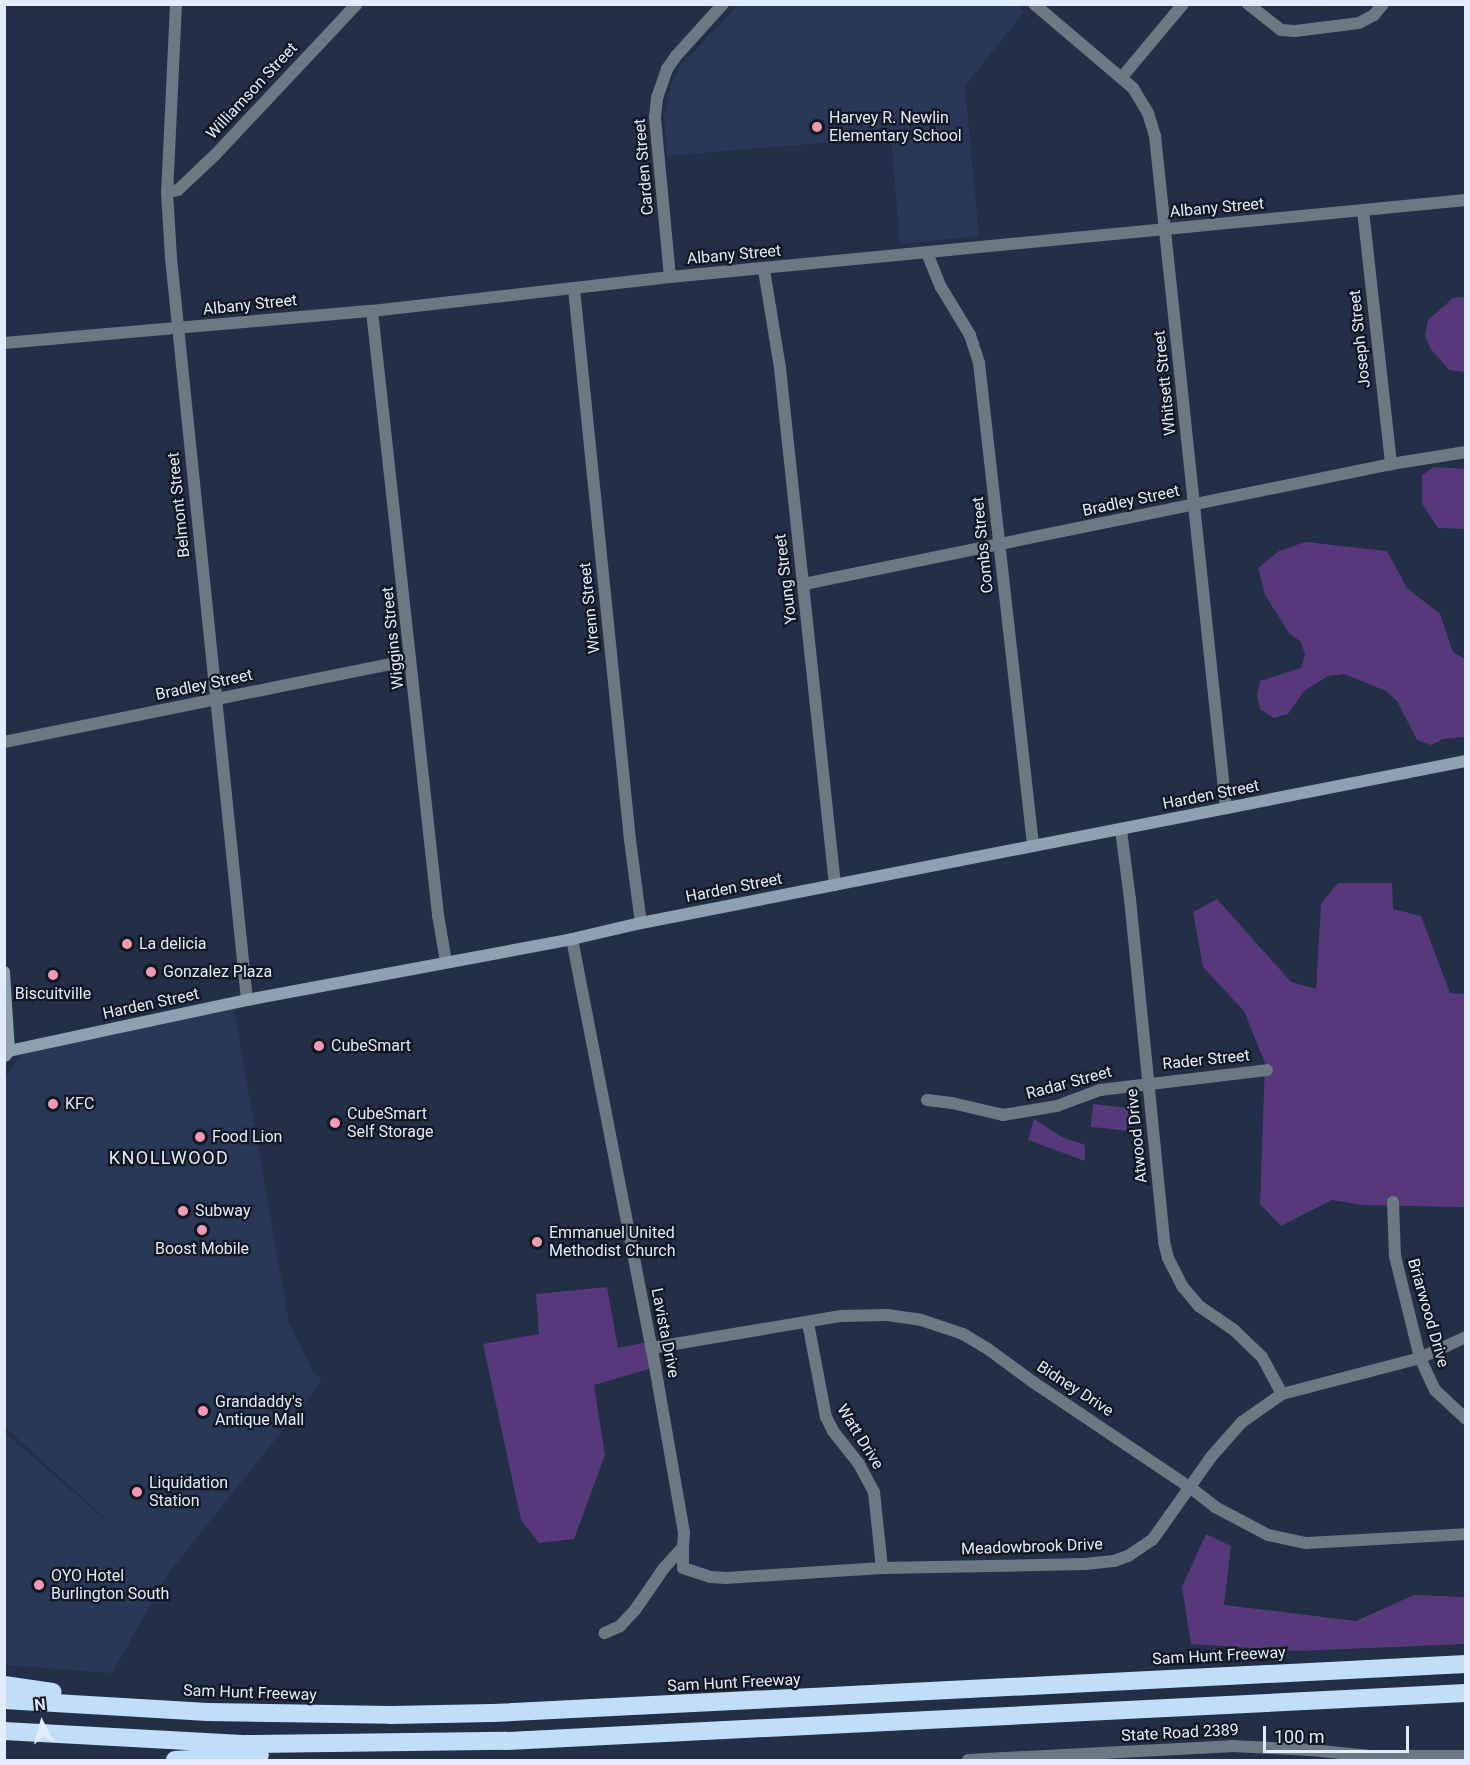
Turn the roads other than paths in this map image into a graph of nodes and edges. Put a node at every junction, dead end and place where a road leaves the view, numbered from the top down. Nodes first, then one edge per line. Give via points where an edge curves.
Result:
1 (176, 4) edge
2 (357, 4) edge
3 (723, 4) edge
4 (1034, 4) edge
5 (1183, 4) edge
6 (1248, 4) edge
7 (1383, 4) edge
8 (1122, 77) junction
9 (167, 192) junction
10 (1466, 200) edge
11 (1363, 210) junction
12 (1165, 229) junction
13 (927, 253) junction
14 (764, 270) junction
15 (670, 277) junction
16 (574, 289) junction
17 (372, 311) junction
18 (178, 329) junction
19 (4, 343) edge
20 (1466, 452) edge
21 (1391, 464) junction
22 (1194, 505) junction
23 (999, 544) junction
24 (804, 584) junction
25 (410, 660) junction
26 (214, 699) junction
27 (4, 742) edge
28 (1466, 761) edge
29 (1226, 808) junction
30 (1121, 830) junction
31 (1033, 846) junction
32 (835, 885) junction
33 (641, 922) junction
34 (573, 939) junction
35 (446, 962) junction
36 (4, 972) edge
37 (247, 1000) junction
38 (6, 1053) edge
39 (1267, 1071) dead end
40 (1148, 1083) junction
41 (927, 1100) dead end
42 (1393, 1202) dead end
43 (808, 1323) junction
44 (1466, 1337) edge
45 (651, 1348) junction
46 (1420, 1358) junction
47 (1282, 1394) junction
48 (1466, 1419) edge
49 (1191, 1488) junction
50 (1466, 1534) edge
51 (683, 1547) junction
52 (882, 1568) junction
53 (605, 1633) dead end
54 (1466, 1664) edge
55 (4, 1685) edge
56 (1466, 1693) edge
57 (4, 1700) edge
58 (174, 1710) junction
59 (4, 1731) edge
60 (433, 1743) junction
61 (1466, 1756) edge
62 (174, 1761) edge
63 (968, 1761) edge

1 - 9 street, Belmont Street
2 - 9 street, Williamson Street via 215,155 178,190
3 - 15 street, Carden Street via 676,56 657,98 655,117
4 - 8 street, Whitsett Street
5 - 8 street
6 - 7 street via 1281,30 1295,31 1359,23 1374,15
8 - 12 street, Whitsett Street via 1140,99 1155,136
9 - 18 street, Belmont Street
10 - 11 street, Albany Street
11 - 12 street, Albany Street
11 - 21 street, Joseph Street
12 - 13 street, Albany Street
12 - 22 street, Whitsett Street
13 - 14 street, Albany Street
13 - 23 street, Combs Street via 941,287 970,335 980,363
14 - 15 street, Albany Street
14 - 24 street, Young Street via 780,368
15 - 16 street, Albany Street
16 - 17 street, Albany Street
16 - 33 street, Wrenn Street
17 - 18 street, Albany Street
17 - 25 street, Wiggins Street
18 - 19 street, Albany Street
18 - 26 street, Belmont Street
20 - 21 street, Bradley Street
21 - 22 street, Bradley Street
22 - 23 street, Bradley Street
22 - 29 street, Whitsett Street
23 - 24 street, Bradley Street
23 - 31 street, Combs Street
24 - 32 street, Young Street
25 - 26 street, Bradley Street
25 - 35 street, Wiggins Street
26 - 27 street, Bradley Street
26 - 37 street, Belmont Street
28 - 29 main road, Harden Street
29 - 30 main road, Harden Street
30 - 31 main road, Harden Street
30 - 40 street, Atwood Drive
31 - 32 main road, Harden Street
32 - 33 main road, Harden Street
33 - 34 main road, Harden Street
34 - 35 main road, Harden Street
34 - 45 street, Lavista Drive
35 - 37 main road, Harden Street
36 - 38 main road
37 - 38 main road, Harden Street
39 - 40 street, Rader Street
40 - 41 street, Radar Street via 1100,1090 1038,1111 1003,1115
40 - 47 street, Atwood Drive via 1164,1242 1174,1273 1199,1306 1234,1330 1262,1357
42 - 46 street, Briarwood Drive via 1395,1256
43 - 45 street, Bidney Drive
43 - 49 street, Bidney Drive via 841,1316 887,1315 921,1320 963,1334
43 - 52 street, Watt Drive via 826,1417 860,1464 874,1492
44 - 46 street, Meadowbrook Drive
45 - 51 street, Lavista Drive via 684,1533
46 - 47 street, Meadowbrook Drive
46 - 48 street, Briarwood Drive via 1435,1390
47 - 49 street, Meadowbrook Drive via 1242,1422 1211,1457
49 - 50 street, Bidney Drive via 1215,1507 1283,1540 1307,1543
49 - 52 street, Meadowbrook Drive via 1153,1539 1114,1561
51 - 52 street, Meadowbrook Drive via 683,1568 711,1577
51 - 53 street via 635,1610 620,1626
54 - 58 highway, Sam Hunt Freeway via 550,1711 380,1715
55 - 58 highway
56 - 60 highway
57 - 58 highway, Sam Hunt Freeway
59 - 60 highway via 247,1744
60 - 62 highway
61 - 63 street, State Road 2389 via 1370,1756 1231,1746

